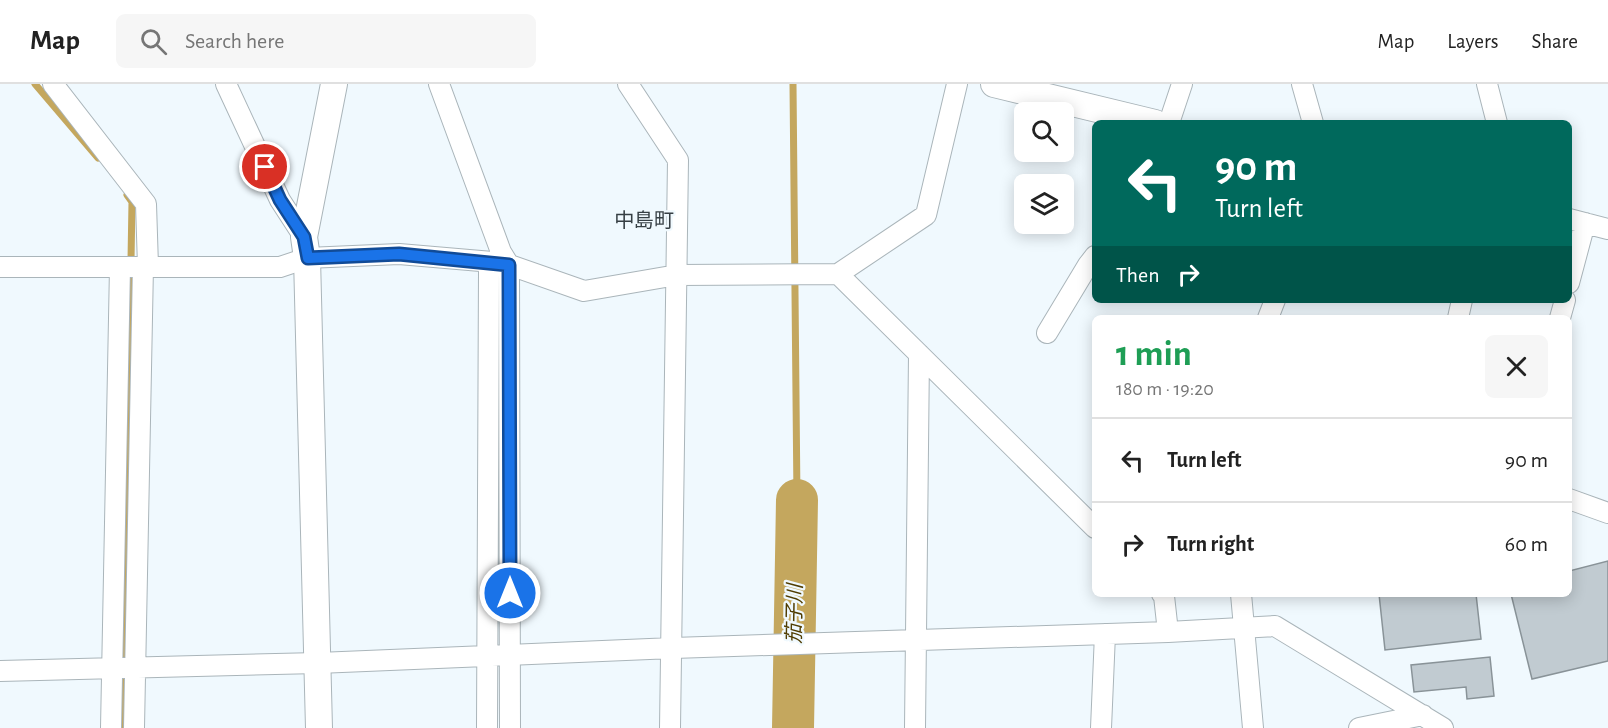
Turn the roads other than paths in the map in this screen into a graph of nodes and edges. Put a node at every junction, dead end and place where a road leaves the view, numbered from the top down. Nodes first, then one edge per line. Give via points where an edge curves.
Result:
1 (53, 84) edge
2 (226, 84) edge
3 (334, 84) edge
4 (439, 84) edge
5 (628, 84) edge
6 (957, 84) edge
7 (994, 84) edge
8 (1182, 84) edge
9 (1302, 84) edge
10 (1487, 84) edge
11 (1143, 120) edge
12 (1170, 120) edge
13 (1312, 120) edge
14 (1496, 120) edge
15 (1577, 221) edge
16 (1608, 229) edge
17 (306, 247) junction
18 (1092, 260) edge
19 (1572, 260) edge
20 (498, 263) junction
21 (0, 267) edge
22 (135, 267) junction
23 (838, 274) junction
24 (677, 275) junction
25 (1047, 333) dead end
26 (919, 354) junction
27 (1572, 500) edge
28 (1608, 513) edge
29 (1092, 525) edge
30 (1162, 597) edge
31 (1241, 597) edge
32 (1244, 628) junction
33 (1168, 632) junction
34 (1105, 634) junction
35 (916, 640) junction
36 (673, 648) junction
37 (511, 655) junction
38 (488, 657) junction
39 (318, 663) junction
40 (124, 669) junction
41 (0, 671) edge
42 (1424, 715) junction
43 (111, 728) edge
44 (134, 728) edge
45 (319, 728) edge
46 (487, 728) edge
47 (510, 728) edge
48 (670, 728) edge
49 (915, 728) edge
50 (1101, 728) edge
51 (1254, 728) edge
52 (1359, 728) edge
53 (1443, 728) edge

1 - 22 street via 146,204
2 - 17 street
3 - 17 street
4 - 20 street via 501,252
5 - 24 street via 678,160
6 - 23 street via 926,214
7 - 11 street
8 - 12 street
9 - 13 street
10 - 14 street
15 - 16 street
15 - 19 street
17 - 20 street
17 - 22 street via 280,267
17 - 39 street
18 - 25 street
20 - 24 street via 584,291
20 - 37 street
20 - 38 street via 489,270
21 - 22 street
22 - 40 street
23 - 24 street
23 - 26 street
24 - 36 street
26 - 29 street
26 - 35 street
27 - 28 street
30 - 33 street
31 - 32 street
32 - 33 street
32 - 42 street via 1275,626
32 - 51 street
33 - 34 street
34 - 35 street
34 - 50 street
35 - 36 street
35 - 49 street
36 - 37 street
36 - 48 street
37 - 38 street
37 - 47 street
38 - 39 street
38 - 46 street
39 - 40 street
39 - 45 street
40 - 41 street
40 - 43 street
40 - 44 street
42 - 52 street
42 - 53 street

